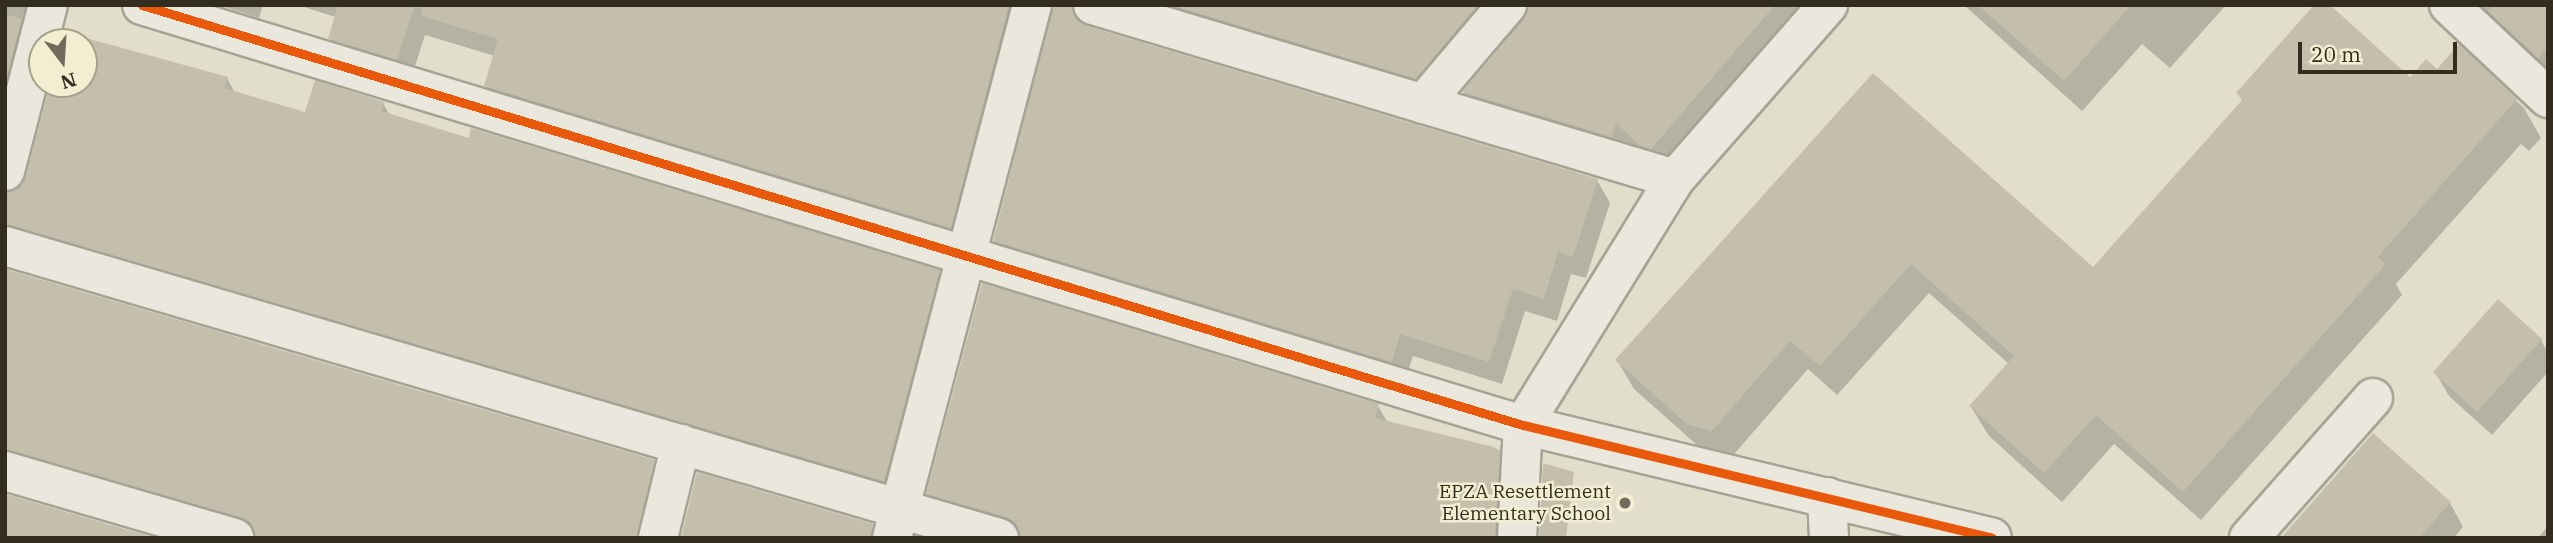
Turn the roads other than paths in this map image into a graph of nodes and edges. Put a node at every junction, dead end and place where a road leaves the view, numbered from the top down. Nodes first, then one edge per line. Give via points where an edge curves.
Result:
1 (48, 5) edge
2 (142, 5) edge
3 (1032, 5) edge
4 (1093, 5) edge
5 (1507, 5) edge
6 (1828, 5) edge
7 (2449, 5) edge
8 (2548, 98) edge
9 (1423, 104) junction
10 (5, 171) edge
11 (1675, 179) junction
12 (5, 246) edge
13 (966, 256) junction
14 (2374, 398) dead end
15 (1522, 425) junction
16 (681, 443) junction
17 (5, 471) edge
18 (1827, 497) junction
19 (897, 523) edge
20 (234, 538) edge
21 (658, 538) edge
22 (999, 538) edge
23 (1517, 538) edge
24 (1829, 538) edge
25 (1992, 538) edge
26 (2249, 538) edge

1 - 10 street
2 - 13 street
3 - 13 street
4 - 9 street
5 - 9 street
6 - 11 street
7 - 8 street
9 - 11 street
11 - 15 street
12 - 16 street
13 - 15 street
13 - 19 street
14 - 26 street
15 - 18 street
15 - 23 street
16 - 19 street
16 - 21 street
17 - 20 street
18 - 24 street
18 - 25 street
19 - 22 street

